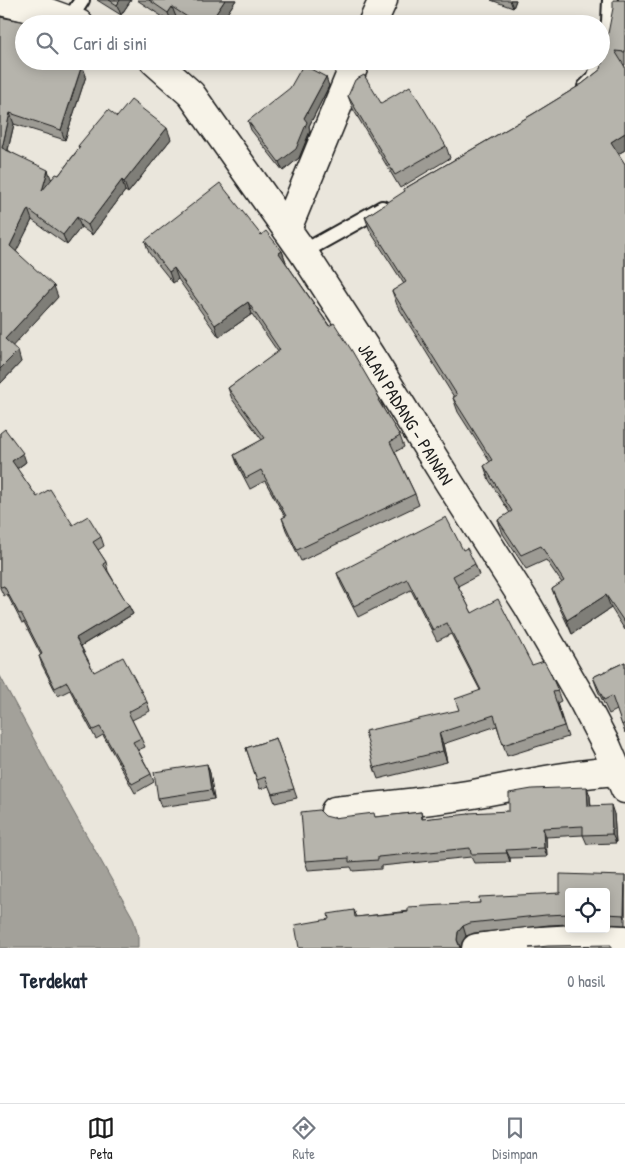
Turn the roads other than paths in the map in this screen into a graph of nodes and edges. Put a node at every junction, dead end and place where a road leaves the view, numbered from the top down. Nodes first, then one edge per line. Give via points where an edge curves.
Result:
1 (383, 0) edge
2 (610, 0) edge
3 (0, 1) edge
4 (76, 14) edge
5 (376, 15) edge
6 (609, 15) edge
7 (164, 70) edge
8 (352, 70) edge
9 (597, 70) edge
10 (574, 95) edge
11 (392, 203) edge
12 (287, 229) junction
13 (303, 252) junction
14 (622, 780) edge
15 (335, 812) dead end
16 (625, 940) edge
17 (476, 948) edge

1 - 5 main road
2 - 6 lane
3 - 4 main road via 46,12
7 - 12 main road, JALAN PADANG - PAINAN via 191,94
8 - 12 main road
9 - 10 lane via 594,78
11 - 13 lane
12 - 13 main road, JALAN PADANG - PAINAN
13 - 14 main road, JALAN PADANG - PAINAN via 528,606 583,701
14 - 15 main road via 584,774 467,795
16 - 17 main road via 570,939

